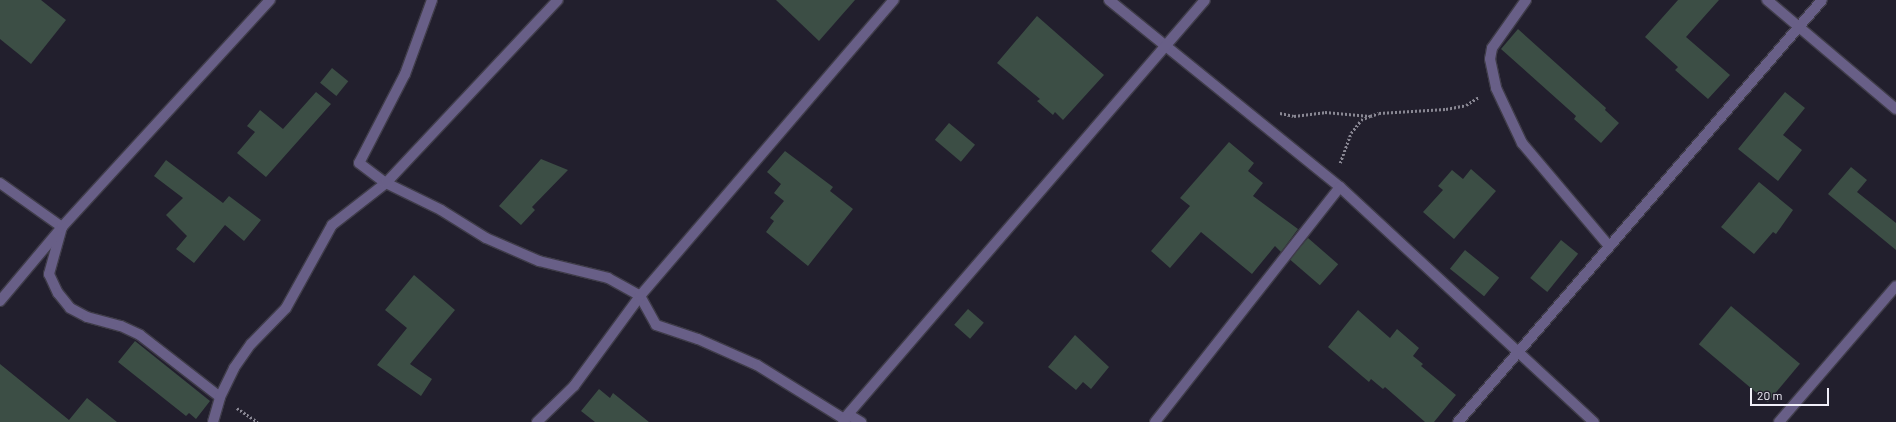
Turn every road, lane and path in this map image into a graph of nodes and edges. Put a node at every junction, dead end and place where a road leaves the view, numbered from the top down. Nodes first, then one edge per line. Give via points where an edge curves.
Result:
1 (270, 0) edge
2 (432, 0) edge
3 (558, 0) edge
4 (894, 0) edge
5 (1109, 0) edge
6 (1205, 0) edge
7 (1526, 0) edge
8 (1767, 0) edge
9 (1822, 0) edge
10 (1799, 25) junction
11 (1166, 46) junction
12 (1496, 88) junction
13 (1896, 109) edge
14 (1247, 111) junction
15 (1370, 116) junction
16 (0, 183) edge
17 (386, 183) junction
18 (1337, 184) junction
19 (62, 226) junction
20 (1608, 246) junction
21 (1896, 286) edge
22 (640, 296) junction
23 (0, 301) edge
24 (1519, 351) junction
25 (220, 397) junction
26 (843, 420) edge
27 (213, 422) edge
28 (258, 422) edge
29 (537, 422) edge
30 (861, 422) edge
31 (1155, 422) edge
32 (1458, 422) edge
33 (1594, 422) edge
34 (1778, 422) edge

1 - 19 street
2 - 17 street via 405,74 359,163
3 - 17 street
4 - 22 street
5 - 11 street
6 - 11 street
7 - 12 street via 1492,48 1490,59
8 - 10 street
9 - 10 street
10 - 13 street
10 - 20 street
11 - 14 street
11 - 26 street
12 - 15 path via 1466,105
12 - 20 street via 1522,143
14 - 15 path via 1264,110 1294,116 1325,112
14 - 18 street
15 - 18 path via 1361,120 1351,133
16 - 19 street
17 - 22 street via 441,210 486,238 539,261 608,278
17 - 25 street via 332,226 286,308 251,344 234,368
18 - 24 street
18 - 31 street
19 - 23 street
19 - 25 street via 49,274 58,293 70,308 87,318 121,326 140,335
20 - 24 street
21 - 34 street
22 - 26 street via 656,325 698,339 757,365
22 - 29 street via 574,386
24 - 32 street
24 - 33 street
25 - 27 street
25 - 28 path
26 - 30 street via 851,416

